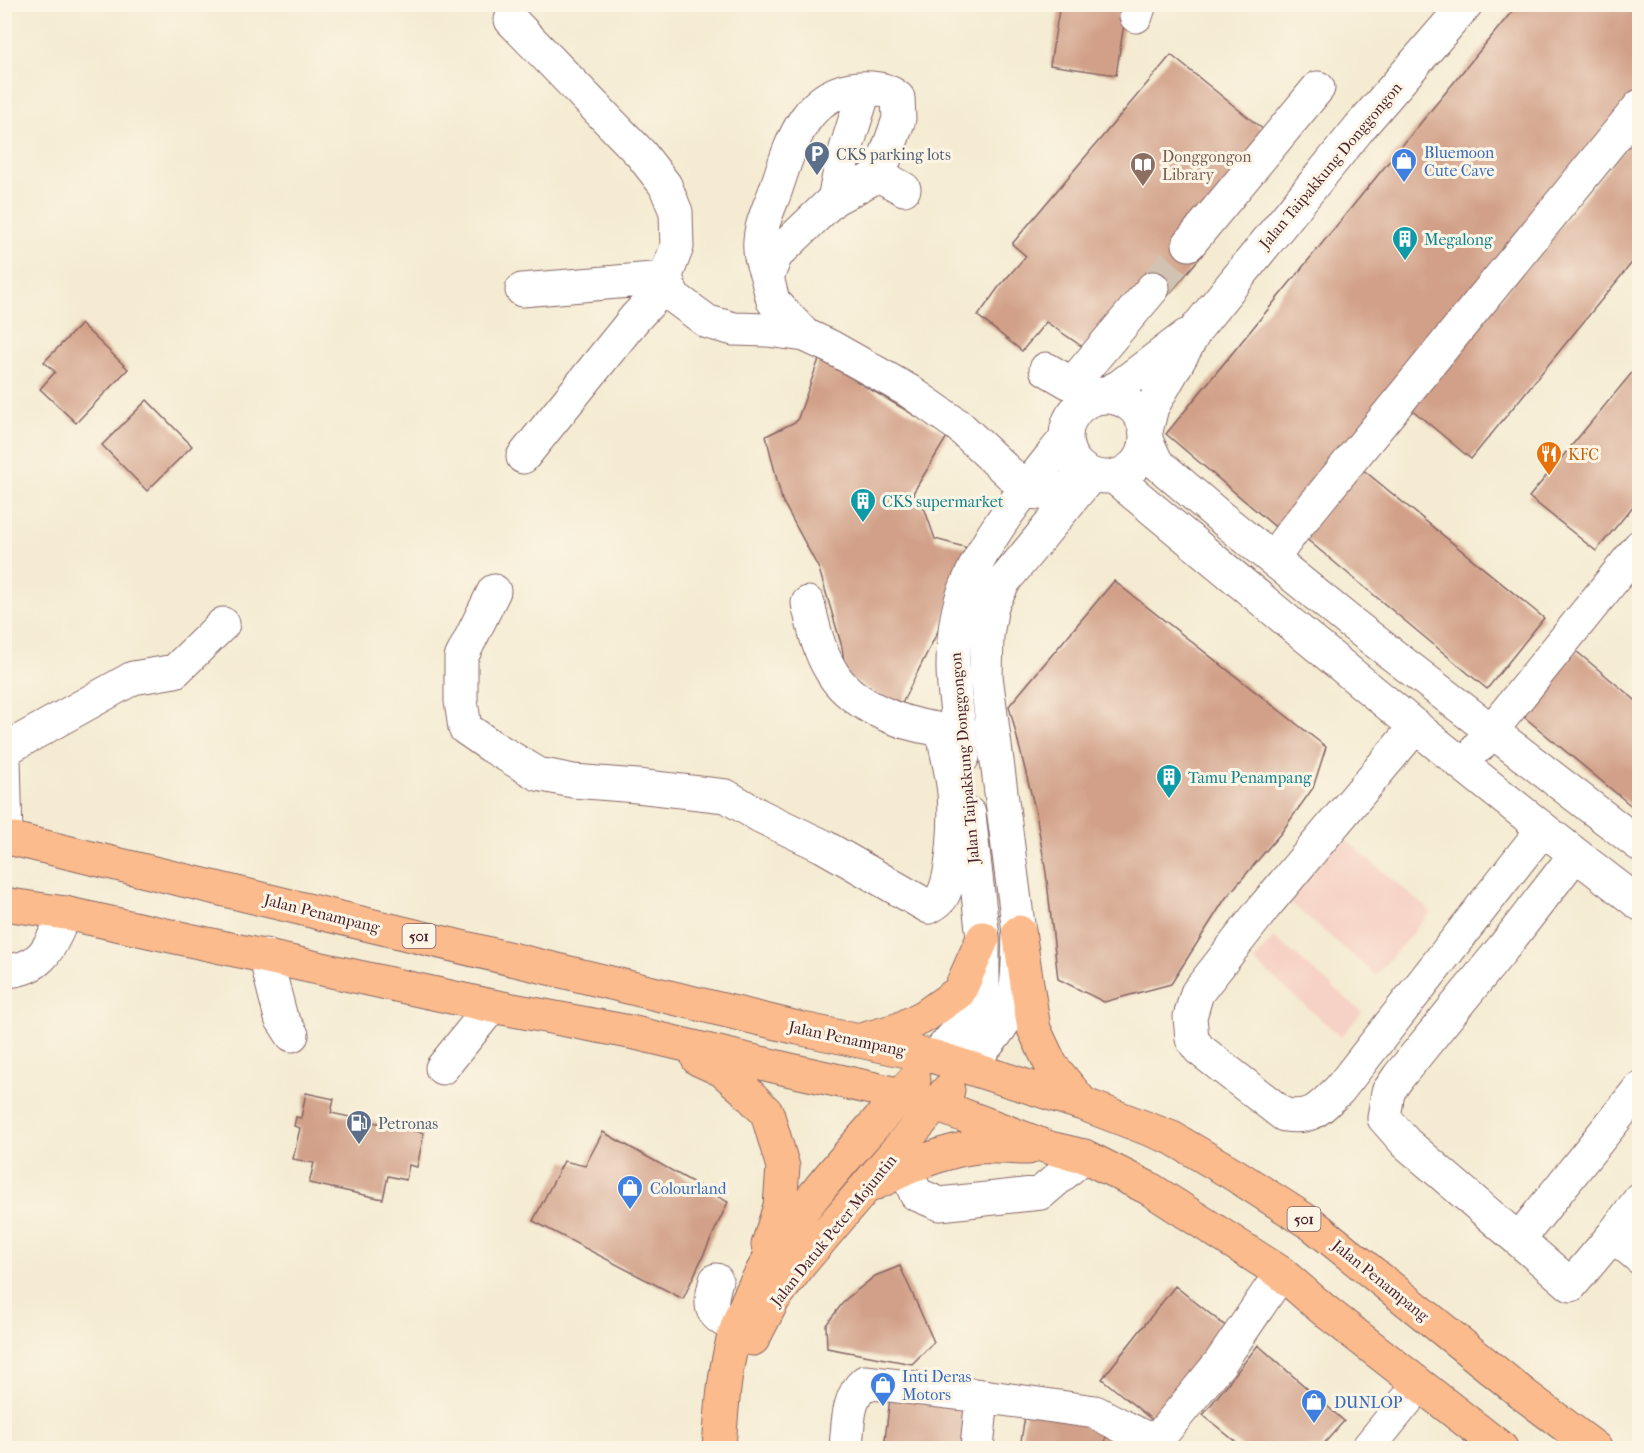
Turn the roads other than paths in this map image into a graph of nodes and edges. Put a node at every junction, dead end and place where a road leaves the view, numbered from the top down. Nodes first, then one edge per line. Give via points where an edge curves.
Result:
1 (1466, 4) edge
2 (511, 20) dead end
3 (865, 88) junction
4 (1318, 88) dead end
5 (1640, 106) edge
6 (834, 199) junction
7 (1189, 244) tunnel mouth
8 (768, 277) junction
9 (666, 280) junction
10 (1153, 288) tunnel mouth
11 (522, 290) dead end
12 (1197, 328) junction
13 (805, 335) junction
14 (1071, 384) junction
15 (1146, 435) junction
16 (1065, 439) junction
17 (523, 457) dead end
18 (1103, 476) junction
19 (1026, 489) junction
20 (1640, 546) edge
21 (1273, 558) junction
22 (494, 591) dead end
23 (808, 603) dead end
24 (223, 624) dead end
25 (1416, 726) junction
26 (951, 728) junction
27 (1492, 729) junction
28 (4, 750) edge
29 (4, 759) edge
30 (1464, 764) junction
31 (1543, 829) junction
32 (5, 837) edge
33 (1640, 845) edge
34 (1575, 855) junction
35 (4, 904) edge
36 (1640, 904) edge
37 (65, 913) junction
38 (1019, 932) junction
39 (983, 938) junction
40 (265, 955) junction
41 (4, 971) edge
42 (492, 1006) junction
43 (798, 1028) junction
44 (635, 1032) junction
45 (292, 1035) dead end
46 (847, 1038) junction
47 (935, 1057) junction
48 (968, 1066) junction
49 (442, 1068) dead end
50 (782, 1068) junction
51 (826, 1077) junction
52 (1640, 1088) edge
53 (1339, 1090) junction
54 (902, 1095) junction
55 (1083, 1104) junction
56 (936, 1105) junction
57 (1384, 1118) junction
58 (1050, 1148) junction
59 (1084, 1156) junction
60 (906, 1169) junction
61 (864, 1189) junction
62 (1640, 1199) edge
63 (1613, 1235) junction
64 (1519, 1239) junction
65 (1640, 1258) edge
66 (1281, 1273) junction
67 (759, 1275) junction
68 (716, 1280) dead end
69 (737, 1328) junction
70 (1419, 1385) junction
71 (982, 1396) junction
72 (722, 1409) junction
73 (1131, 1440) edge
74 (719, 1449) edge
75 (846, 1449) edge
76 (977, 1449) edge
77 (1368, 1449) edge
78 (1501, 1449) edge
79 (1595, 1449) edge

1 - 12 street, Jalan Taipakkung Donggongon
2 - 9 street via 665,185 676,212 677,247
3 - 6 street
3 - 6 street via 891,91 898,98 892,182
3 - 8 street via 830,94 805,118 764,219 760,250
4 - 7 street
5 - 21 street
6 - 8 street via 776,255
8 - 13 street via 773,301
9 - 11 street
9 - 13 street via 674,297 708,322 734,329
9 - 17 street
10 - 14 street
12 - 14 street, Jalan Taipakkung Donggongon via 1120,386
12 - 15 street, Jalan Taipakkung Donggongon via 1152,407
13 - 19 street via 909,391 951,420
14 - 15 street via 1130,405 1138,413
14 - 16 street, Jalan Taipakkung Donggongon via 1083,404 1067,425
15 - 18 street, Jalan Taipakkung Donggongon via 1136,464 1126,472
15 - 21 street via 1157,463
16 - 18 street via 1073,461
16 - 19 street, Jalan Taipakkung Donggongon
18 - 19 street via 1039,494
18 - 25 street
18 - 38 street, Jalan Taipakkung Donggongon via 1005,580 992,605 986,676
19 - 26 street, Jalan Taipakkung Donggongon via 975,567 962,597 954,635
20 - 27 street
21 - 27 street via 1350,622
22 - 26 street via 461,658 465,728 538,774 726,796 929,907 943,895 956,814
23 - 26 street via 830,671 844,687 881,713
24 - 28 street via 175,671 133,678
25 - 30 street
25 - 53 street via 1197,993 1190,1017 1192,1039 1198,1049 1284,1115 1300,1117 1313,1113
26 - 39 street, Jalan Taipakkung Donggongon
27 - 30 street
27 - 33 street
29 - 32 street
30 - 31 street
31 - 34 street
31 - 53 street
32 - 43 main road, Jalan Penampang / 501
34 - 36 street
34 - 57 street via 1399,1076 1388,1092
35 - 37 main road
37 - 40 main road
37 - 41 street via 50,947 37,962 21,971
38 - 48 street, Jalan Taipakkung Donggongon via 1012,1005 998,1031
38 - 55 main road via 1034,1029 1051,1065
39 - 46 main road via 959,992 900,1029
39 - 47 street, Jalan Taipakkung Donggongon via 983,991 970,1018
40 - 42 main road
40 - 45 street via 281,1018
42 - 44 main road
42 - 49 street
43 - 46 main road, Jalan Penampang / 501
43 - 50 main road via 808,1045 793,1066
44 - 50 main road
44 - 67 main road via 722,1070 767,1113 783,1167 780,1206
46 - 47 main road, Jalan Penampang / 501
46 - 51 main road via 825,1040 817,1050 813,1059 817,1071
47 - 48 main road, Jalan Penampang / 501
47 - 54 main road, Jalan Datuk Peter Mojuntin
48 - 55 main road, Jalan Penampang / 501
48 - 56 main road, Jalan Datuk Peter Mojuntin
50 - 51 main road
51 - 54 main road
52 - 64 street
53 - 57 street
54 - 56 main road
54 - 67 main road, Jalan Datuk Peter Mojuntin via 792,1225
55 - 79 main road, Jalan Penampang / 501 via 1172,1138 1313,1225
56 - 58 main road
56 - 61 main road, Jalan Datuk Peter Mojuntin
57 - 64 street via 1406,1143
58 - 59 main road
58 - 60 main road via 976,1148
59 - 60 street via 1041,1192 940,1204 916,1194
59 - 66 main road via 1150,1189
60 - 61 main road
61 - 72 main road, Jalan Datuk Peter Mojuntin via 773,1300
62 - 63 street
63 - 64 street via 1571,1285
63 - 65 street
66 - 70 main road
66 - 73 street via 1220,1364 1161,1435
67 - 69 main road, Jalan Datuk Peter Mojuntin
68 - 69 street via 712,1308 715,1316
69 - 72 main road, Jalan Datuk Peter Mojuntin
70 - 77 street
70 - 78 main road
71 - 73 street via 1095,1412
71 - 75 street via 865,1382 856,1389 852,1402
71 - 76 street
72 - 74 main road, Jalan Datuk Peter Mojuntin

